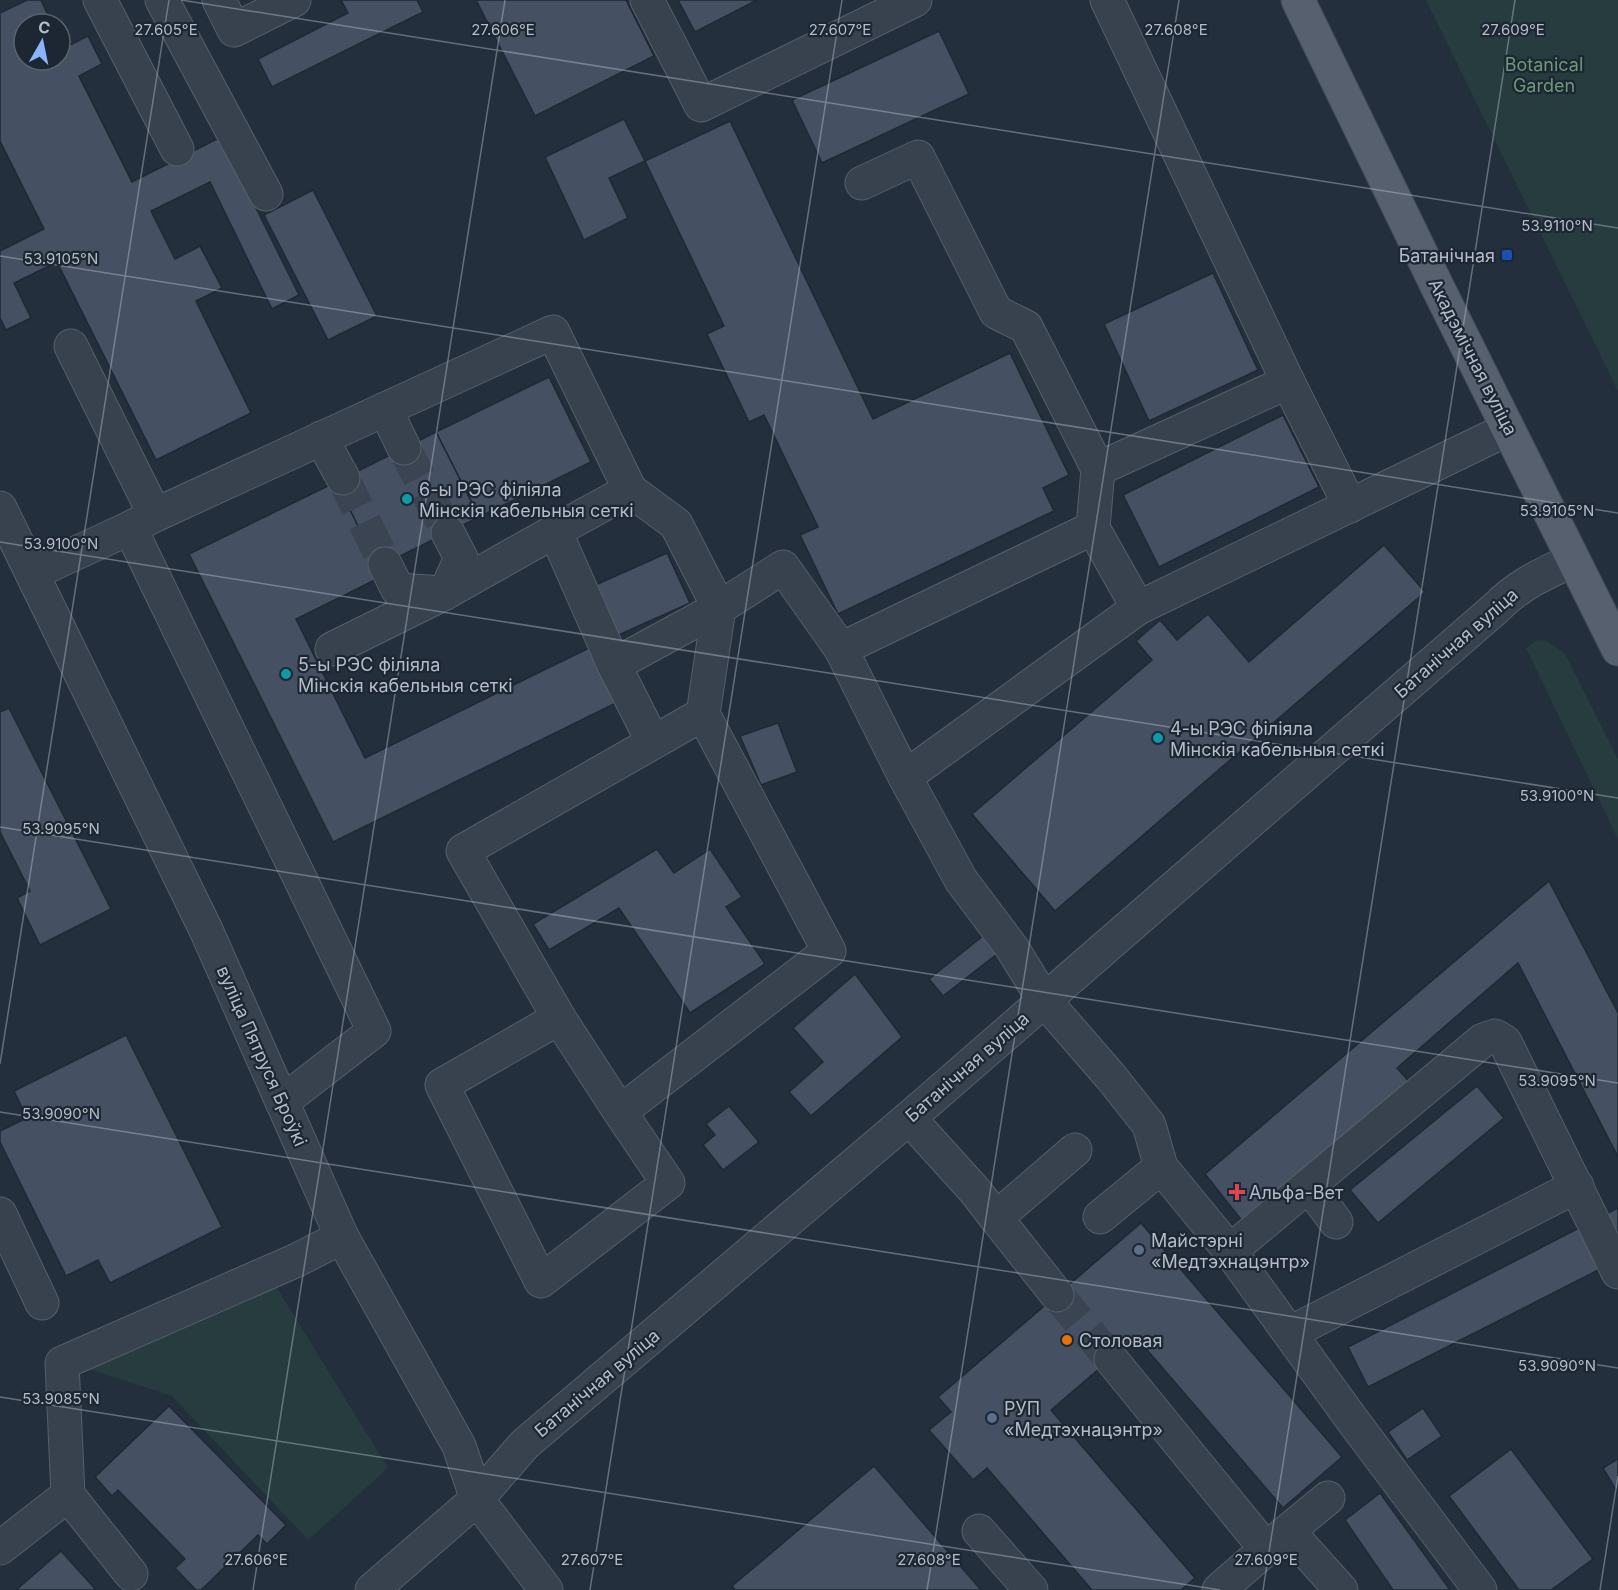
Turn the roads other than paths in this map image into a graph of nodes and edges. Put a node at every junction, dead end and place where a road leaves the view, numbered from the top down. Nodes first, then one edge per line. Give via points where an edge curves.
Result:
1 (100, 0) edge
2 (162, 0) edge
3 (219, 0) edge
4 (294, 0) edge
5 (647, 0) edge
6 (915, 0) edge
7 (1107, 0) edge
8 (1298, 0) edge
9 (177, 149) dead end
10 (862, 183) dead end
11 (266, 194) dead end
12 (71, 346) dead end
13 (1288, 382) junction
14 (385, 409) junction
15 (1508, 429) junction
16 (321, 438) junction
17 (404, 448) tunnel mouth
18 (1098, 468) junction
19 (343, 478) tunnel mouth
20 (630, 490) junction
21 (1350, 506) junction
22 (0, 508) edge
23 (142, 522) junction
24 (1093, 528) junction
25 (555, 531) junction
26 (448, 533) tunnel mouth
27 (1573, 560) junction
28 (385, 564) tunnel mouth
29 (33, 573) junction
30 (445, 593) junction
31 (719, 608) junction
32 (1138, 608) junction
33 (332, 649) dead end
34 (841, 649) junction
35 (1618, 649) edge
36 (614, 665) junction
37 (703, 714) junction
38 (652, 742) junction
39 (905, 777) junction
40 (1044, 1000) junction
41 (559, 1018) junction
42 (282, 1102) junction
43 (620, 1112) junction
44 (909, 1118) junction
45 (1075, 1150) dead end
46 (1161, 1167) junction
47 (1308, 1186) junction
48 (1577, 1186) junction
49 (0, 1214) edge
50 (1100, 1217) dead end
51 (996, 1218) junction
52 (1336, 1222) dead end
53 (342, 1237) junction
54 (1230, 1251) junction
55 (1618, 1272) edge
56 (1057, 1294) tunnel mouth
57 (42, 1303) dead end
58 (1290, 1333) junction
59 (1111, 1359) tunnel mouth
60 (68, 1495) junction
61 (477, 1498) junction
62 (1328, 1498) dead end
63 (979, 1531) dead end
64 (1277, 1540) junction
65 (0, 1548) edge
66 (131, 1574) dead end
67 (372, 1590) edge
68 (546, 1590) edge
69 (1031, 1590) edge
70 (1219, 1590) edge
71 (1341, 1590) edge
72 (1480, 1590) edge

1 - 9 street
2 - 11 street
3 - 4 street via 234,30
5 - 6 street via 701,105
7 - 13 street
8 - 15 main road, Акадэмічная вуліца
10 - 18 street via 918,157 996,312 1026,327
12 - 23 street
13 - 18 street
13 - 21 street
14 - 16 street
14 - 17 street
14 - 20 street via 553,332
15 - 21 street
15 - 27 main road, Акадэмічная вуліца
16 - 19 street
16 - 23 street
18 - 24 street
20 - 25 street
20 - 31 street via 676,524
21 - 32 street
22 - 29 street, вуліца Пятруся Броўкі
23 - 29 street
23 - 42 street via 374,1031
24 - 32 street
24 - 34 street
25 - 30 street
25 - 36 street
26 - 30 street via 461,558
27 - 35 main road, Акадэмічная вуліца
27 - 40 street, Батанічная вуліца via 1507,596
28 - 30 street via 398,590
29 - 42 street, вуліца Пятруся Броўкі via 206,930
30 - 33 street
31 - 34 street via 783,567
31 - 36 street
31 - 37 street
32 - 39 street
34 - 39 street
36 - 38 street
37 - 38 street
37 - 43 street via 829,951
38 - 41 street via 463,851
39 - 40 street via 961,880 1012,948
40 - 44 street, Батанічная вуліца
40 - 46 street via 1149,1125
41 - 43 street
41 - 43 street via 442,1085 541,1281 668,1183
42 - 53 street, вуліца Пятруся Броўкі
44 - 51 street
44 - 61 street, Батанічная вуліца via 525,1444
45 - 51 street
46 - 50 street
46 - 54 street
47 - 48 street via 1483,1040 1495,1036 1505,1042
47 - 52 street
47 - 54 street
48 - 55 street
48 - 58 street
49 - 57 street
51 - 56 street
53 - 60 street via 62,1363
53 - 61 street, вуліца Пятруся Броўкі via 459,1446
54 - 58 street
58 - 72 street
59 - 64 street
60 - 65 street
60 - 66 street
61 - 67 street, Батанічная вуліца
61 - 68 street, вуліца Пятруся Броўкі
62 - 64 street
63 - 69 street
64 - 70 street
64 - 71 street

